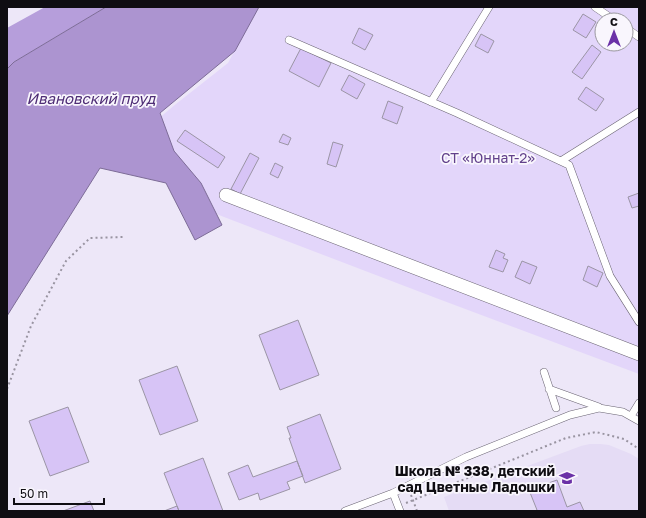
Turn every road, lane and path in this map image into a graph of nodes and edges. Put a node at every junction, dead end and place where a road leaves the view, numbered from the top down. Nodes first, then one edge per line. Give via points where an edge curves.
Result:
1 (489, 7) edge
2 (289, 40) dead end
3 (431, 102) junction
4 (639, 112) edge
5 (561, 161) junction
6 (226, 195) dead end
7 (124, 236) dead end
8 (639, 322) edge
9 (639, 354) edge
10 (544, 372) dead end
11 (7, 389) edge
12 (549, 389) junction
13 (639, 403) edge
14 (556, 408) dead end
15 (599, 408) junction
16 (631, 416) junction
17 (639, 421) edge
18 (639, 449) edge
19 (409, 490) dead end
20 (393, 492) junction
21 (412, 500) junction
22 (399, 508) edge
23 (345, 511) edge
24 (417, 511) edge

1 - 3 lane
2 - 3 lane
3 - 5 lane
4 - 5 lane
5 - 8 lane via 569,165 610,276
6 - 9 street
7 - 11 path via 90,238 66,261 32,326
10 - 12 lane
12 - 14 lane
12 - 15 lane
13 - 16 lane
15 - 16 lane
15 - 20 lane via 570,415 466,457
16 - 17 lane
18 - 21 path via 624,439 596,432 566,438
19 - 21 path
20 - 22 lane
20 - 23 lane
21 - 22 path
21 - 24 path

